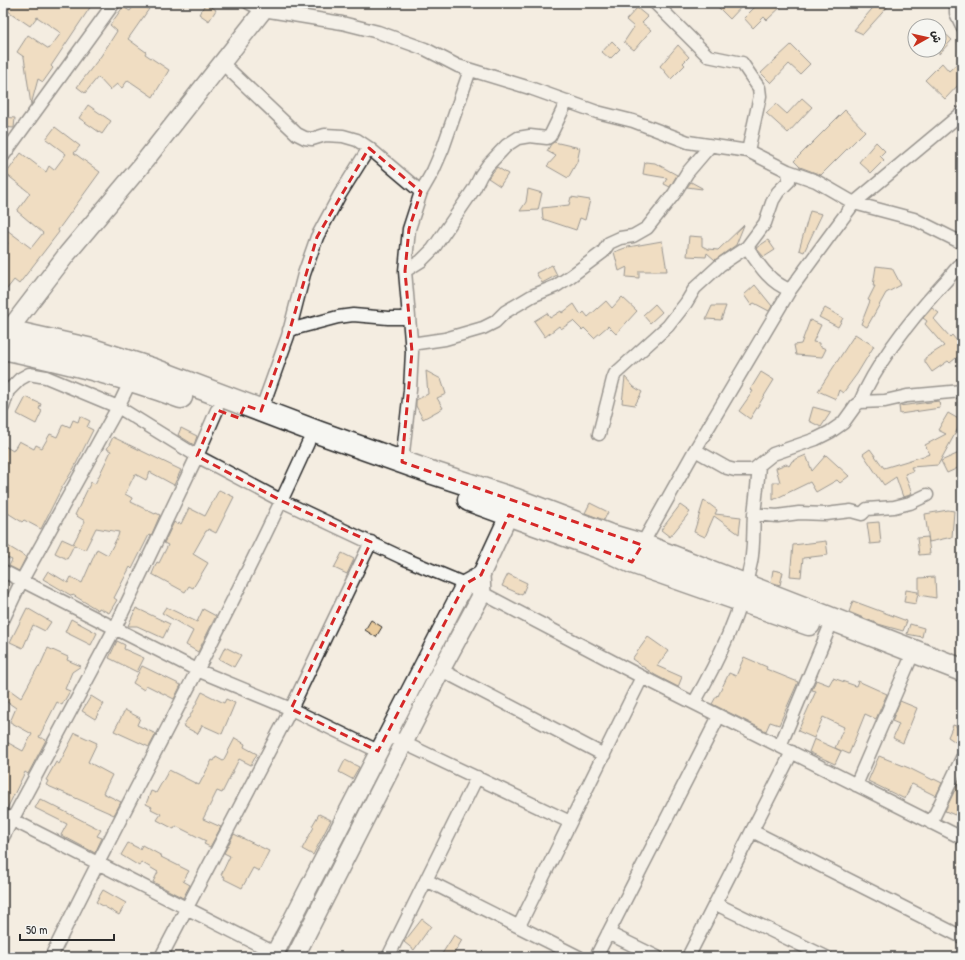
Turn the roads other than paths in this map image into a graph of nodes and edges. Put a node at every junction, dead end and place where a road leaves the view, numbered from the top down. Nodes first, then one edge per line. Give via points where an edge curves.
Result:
1 (114, 3) edge
2 (655, 3) edge
3 (956, 3) edge
4 (260, 5) edge
5 (962, 26) edge
6 (222, 62) junction
7 (470, 70) junction
8 (567, 101) junction
9 (962, 114) edge
10 (710, 146) junction
11 (369, 148) junction
12 (748, 151) junction
13 (3, 156) edge
14 (788, 171) junction
15 (421, 192) junction
16 (854, 203) junction
17 (962, 243) edge
18 (747, 247) junction
19 (962, 263) edge
20 (405, 271) junction
21 (790, 290) junction
22 (409, 318) junction
23 (290, 330) junction
24 (5, 336) edge
25 (411, 344) junction
26 (131, 380) junction
27 (962, 391) edge
28 (860, 402) junction
29 (3, 407) edge
30 (118, 407) junction
31 (217, 410) junction
32 (248, 411) junction
33 (599, 434) dead end
34 (308, 443) junction
35 (695, 450) junction
36 (197, 456) junction
37 (402, 462) junction
38 (759, 465) junction
39 (927, 495) dead end
40 (282, 501) junction
41 (513, 507) junction
42 (754, 514) junction
43 (371, 542) junction
44 (637, 553) junction
45 (3, 571) edge
46 (482, 575) junction
47 (22, 580) junction
48 (465, 584) junction
49 (744, 593) junction
50 (482, 594) junction
51 (3, 620) edge
52 (114, 628) junction
53 (828, 631) junction
54 (910, 660) junction
55 (197, 670) junction
56 (441, 670) junction
57 (962, 670) edge
58 (642, 677) junction
59 (962, 681) edge
60 (694, 703) junction
61 (291, 709) junction
62 (719, 716) junction
63 (387, 735) junction
64 (403, 744) junction
65 (780, 746) junction
66 (378, 752) junction
67 (792, 752) junction
68 (604, 755) junction
69 (962, 758) edge
70 (477, 777) junction
71 (856, 785) junction
72 (7, 818) edge
73 (570, 822) junction
74 (931, 823) junction
75 (752, 831) junction
76 (3, 837) edge
77 (962, 838) edge
78 (97, 863) junction
79 (426, 880) junction
80 (716, 904) junction
81 (186, 907) junction
82 (518, 926) junction
83 (608, 932) junction
84 (962, 937) edge
85 (274, 955) edge
86 (393, 955) edge
87 (51, 957) edge
88 (161, 957) edge
89 (295, 957) edge
90 (579, 957) edge
91 (596, 957) edge
92 (657, 957) edge
93 (688, 957) edge
94 (826, 957) edge

1 - 13 street
2 - 12 street via 708,56 742,63 759,88 760,96
3 - 5 street via 956,13
4 - 6 street
4 - 7 street via 378,32 425,48
6 - 11 street via 297,134 312,139 325,135 343,136 357,140
6 - 24 street via 140,167 67,254
7 - 8 street
7 - 15 street via 443,148
8 - 10 street via 688,142
8 - 20 street via 550,136 518,138 507,145 488,165 433,249 421,261
9 - 16 street
10 - 12 street
10 - 25 street via 647,228 633,236 609,243 603,252 571,276 556,286 532,296 483,328 445,339
11 - 15 street
11 - 23 street via 317,237 304,274
12 - 14 street
14 - 16 street via 816,181
14 - 18 street via 789,181 778,192 765,223
15 - 20 street via 409,229
16 - 17 street via 914,219
16 - 21 street
18 - 21 street via 765,273 780,287
18 - 33 street via 720,265 695,288 668,326 615,374
19 - 28 street via 904,332 866,388
20 - 22 street
21 - 35 street
22 - 23 street via 353,315
22 - 25 street
23 - 32 street
24 - 26 highway via 72,363
24 - 32 highway via 92,350 154,370
25 - 37 street via 410,390
26 - 30 street
26 - 31 highway
27 - 28 street
28 - 38 street via 843,423 830,432 773,454
29 - 30 street via 8,391 29,374 46,377
30 - 36 street
30 - 47 street
31 - 32 highway
31 - 36 street
32 - 34 highway
32 - 37 highway
34 - 40 street
34 - 41 highway
35 - 38 street via 735,470 753,470
35 - 44 street
36 - 40 street
36 - 52 street
37 - 41 highway
38 - 42 street
39 - 42 street via 894,507 867,509 862,514 851,511 777,516
40 - 43 street
40 - 55 street
41 - 44 highway via 608,535
41 - 46 street
42 - 49 street via 752,560
43 - 48 street
43 - 61 street
44 - 49 highway
45 - 47 street
46 - 48 street
46 - 50 street
47 - 51 street
47 - 52 street
48 - 50 street
48 - 63 street
49 - 53 highway
49 - 57 highway
49 - 60 street via 712,672
50 - 56 street
50 - 58 street
52 - 55 street
52 - 72 street
53 - 54 highway
53 - 65 street
54 - 59 highway
54 - 71 street
55 - 61 street
55 - 78 street
56 - 64 street
56 - 68 street
58 - 60 street
58 - 68 street
60 - 62 street
61 - 66 street
61 - 81 street
62 - 65 street
62 - 83 street
63 - 64 street
63 - 66 street
64 - 70 street
64 - 89 street
65 - 67 street
66 - 85 street
67 - 71 street
67 - 75 street
68 - 73 street
69 - 74 street
70 - 73 street
70 - 79 street
71 - 74 street
72 - 76 street
72 - 78 street
73 - 82 street
74 - 77 street
75 - 80 street
75 - 84 street
78 - 81 street
78 - 87 street
79 - 82 street
79 - 86 street
80 - 93 street
80 - 94 street
81 - 85 street
81 - 88 street
82 - 90 street
83 - 91 street
83 - 92 street

